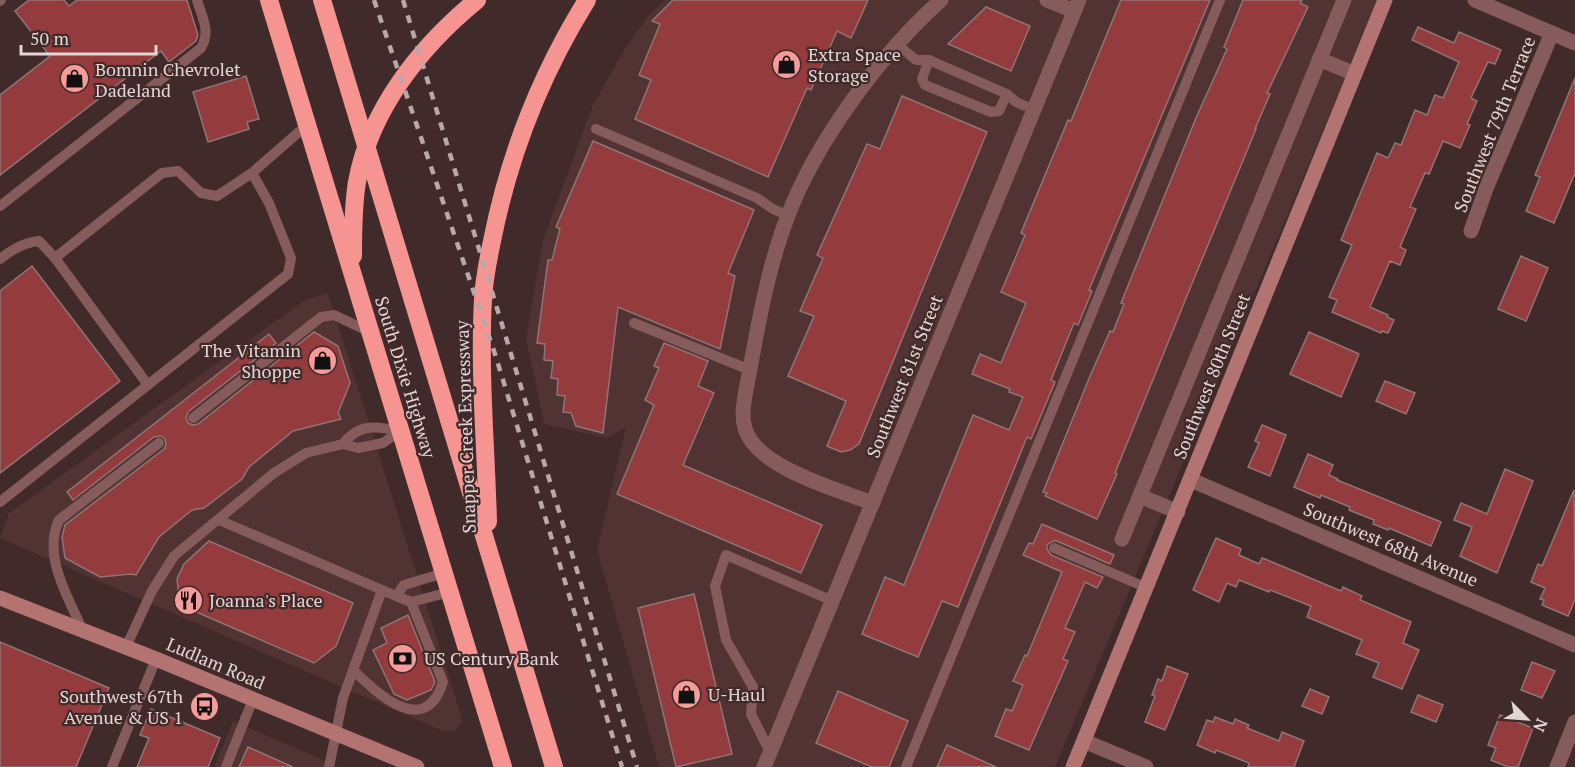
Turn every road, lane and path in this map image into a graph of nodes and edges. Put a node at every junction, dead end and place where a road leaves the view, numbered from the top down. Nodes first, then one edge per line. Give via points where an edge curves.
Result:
1 (197, 0) edge
2 (270, 0) edge
3 (322, 0) edge
4 (477, 0) edge
5 (587, 0) edge
6 (941, 0) edge
7 (1047, 0) edge
8 (1220, 0) edge
9 (1344, 0) edge
10 (1385, 0) edge
11 (1475, 0) edge
12 (1077, 6) edge
13 (1552, 33) junction
14 (1575, 43) edge
15 (898, 45) junction
16 (1319, 59) junction
17 (929, 60) junction
18 (1355, 74) junction
19 (1007, 94) junction
20 (1033, 109) junction
21 (308, 124) junction
22 (596, 129) dead end
23 (366, 147) junction
24 (252, 173) junction
25 (0, 206) edge
26 (788, 216) junction
27 (1471, 231) dead end
28 (55, 258) junction
29 (0, 259) edge
30 (353, 275) junction
31 (634, 323) dead end
32 (372, 333) junction
33 (750, 370) junction
34 (148, 385) junction
35 (193, 418) dead end
36 (400, 431) junction
37 (159, 443) dead end
38 (343, 444) junction
39 (1191, 480) junction
40 (1140, 496) junction
41 (0, 502) edge
42 (873, 503) junction
43 (1178, 512) junction
44 (219, 519) junction
45 (1122, 539) dead end
46 (489, 548) junction
47 (1054, 548) dead end
48 (444, 573) junction
49 (1147, 588) junction
50 (382, 590) junction
51 (450, 592) junction
52 (396, 596) junction
53 (0, 598) edge
54 (833, 601) junction
55 (411, 602) junction
56 (82, 629) junction
57 (1575, 645) edge
58 (126, 647) junction
59 (156, 659) junction
60 (353, 670) junction
61 (253, 699) junction
62 (1575, 722) edge
63 (336, 734) junction
64 (1084, 741) junction
65 (770, 752) junction
66 (111, 767) edge
67 (226, 767) edge
68 (329, 767) edge
69 (417, 767) edge
70 (503, 767) edge
71 (554, 767) edge
72 (764, 767) edge
73 (906, 767) edge
74 (1073, 767) edge
75 (1146, 767) edge
76 (1557, 767) edge

1 - 25 lane via 206,28 201,48
2 - 21 highway, South Dixie Highway
3 - 23 highway, South Dixie Highway
4 - 23 highway via 424,50 386,105
5 - 46 highway, Snapper Creek Expressway via 556,54 522,133 488,262 483,297 481,385
6 - 15 street
7 - 12 street
8 - 73 lane
9 - 16 street
10 - 18 street, Southwest 80th Street
11 - 13 street
12 - 20 street, Southwest 81st Street
13 - 14 street
13 - 27 street, Southwest 79th Terrace
15 - 17 lane via 916,60
15 - 26 street via 844,113 809,170
16 - 18 street
16 - 40 street
17 - 19 lane
17 - 19 lane via 922,79 925,85 991,112 999,111
18 - 39 street, Southwest 80th Street
19 - 20 lane
20 - 42 street, Southwest 81st Street
21 - 24 lane
21 - 30 highway, South Dixie Highway
22 - 26 lane via 757,198
23 - 30 highway via 355,197
23 - 46 highway, South Dixie Highway
24 - 28 lane via 217,196 201,193 178,171 162,173
24 - 34 lane via 291,258 288,274
26 - 33 street via 767,284
28 - 29 lane via 39,242 12,249
28 - 34 lane
30 - 32 highway, South Dixie Highway
31 - 33 lane
32 - 35 lane via 334,315 321,318
32 - 36 highway, South Dixie Highway
33 - 42 street via 744,427 756,447 784,468
34 - 41 lane
36 - 38 lane via 383,443 358,448
36 - 38 lane via 375,426 352,434
36 - 48 highway, South Dixie Highway
37 - 56 lane via 58,520 52,545 58,574
38 - 44 lane via 299,456
39 - 43 street, Southwest 80th Street
39 - 57 street, Southwest 68th Avenue
40 - 43 street
40 - 45 street
42 - 54 street, Southwest 81st Street
43 - 49 street, Southwest 80th Street
44 - 50 lane
44 - 58 lane via 174,556 152,591
46 - 71 highway, South Dixie Highway
47 - 49 lane
48 - 51 highway, South Dixie Highway
48 - 52 lane via 404,585
49 - 64 street, Southwest 80th Street
50 - 52 lane
50 - 60 lane
51 - 55 lane
51 - 70 highway, South Dixie Highway
52 - 55 lane
53 - 56 street, Ludlam Road
54 - 65 street, Southwest 81st Street
54 - 65 lane via 726,555 715,586 726,640 753,687 751,714
55 - 60 lane via 443,682 436,698 421,709 404,708 379,695
56 - 58 street, Ludlam Road
58 - 59 street, Ludlam Road
59 - 61 street, Ludlam Road
59 - 66 lane
60 - 63 lane
61 - 63 street, Ludlam Road
61 - 67 lane
62 - 76 street
63 - 68 lane
63 - 69 street, Ludlam Road
64 - 74 street, Southwest 80th Street
64 - 75 street
65 - 72 street, Southwest 81st Street

